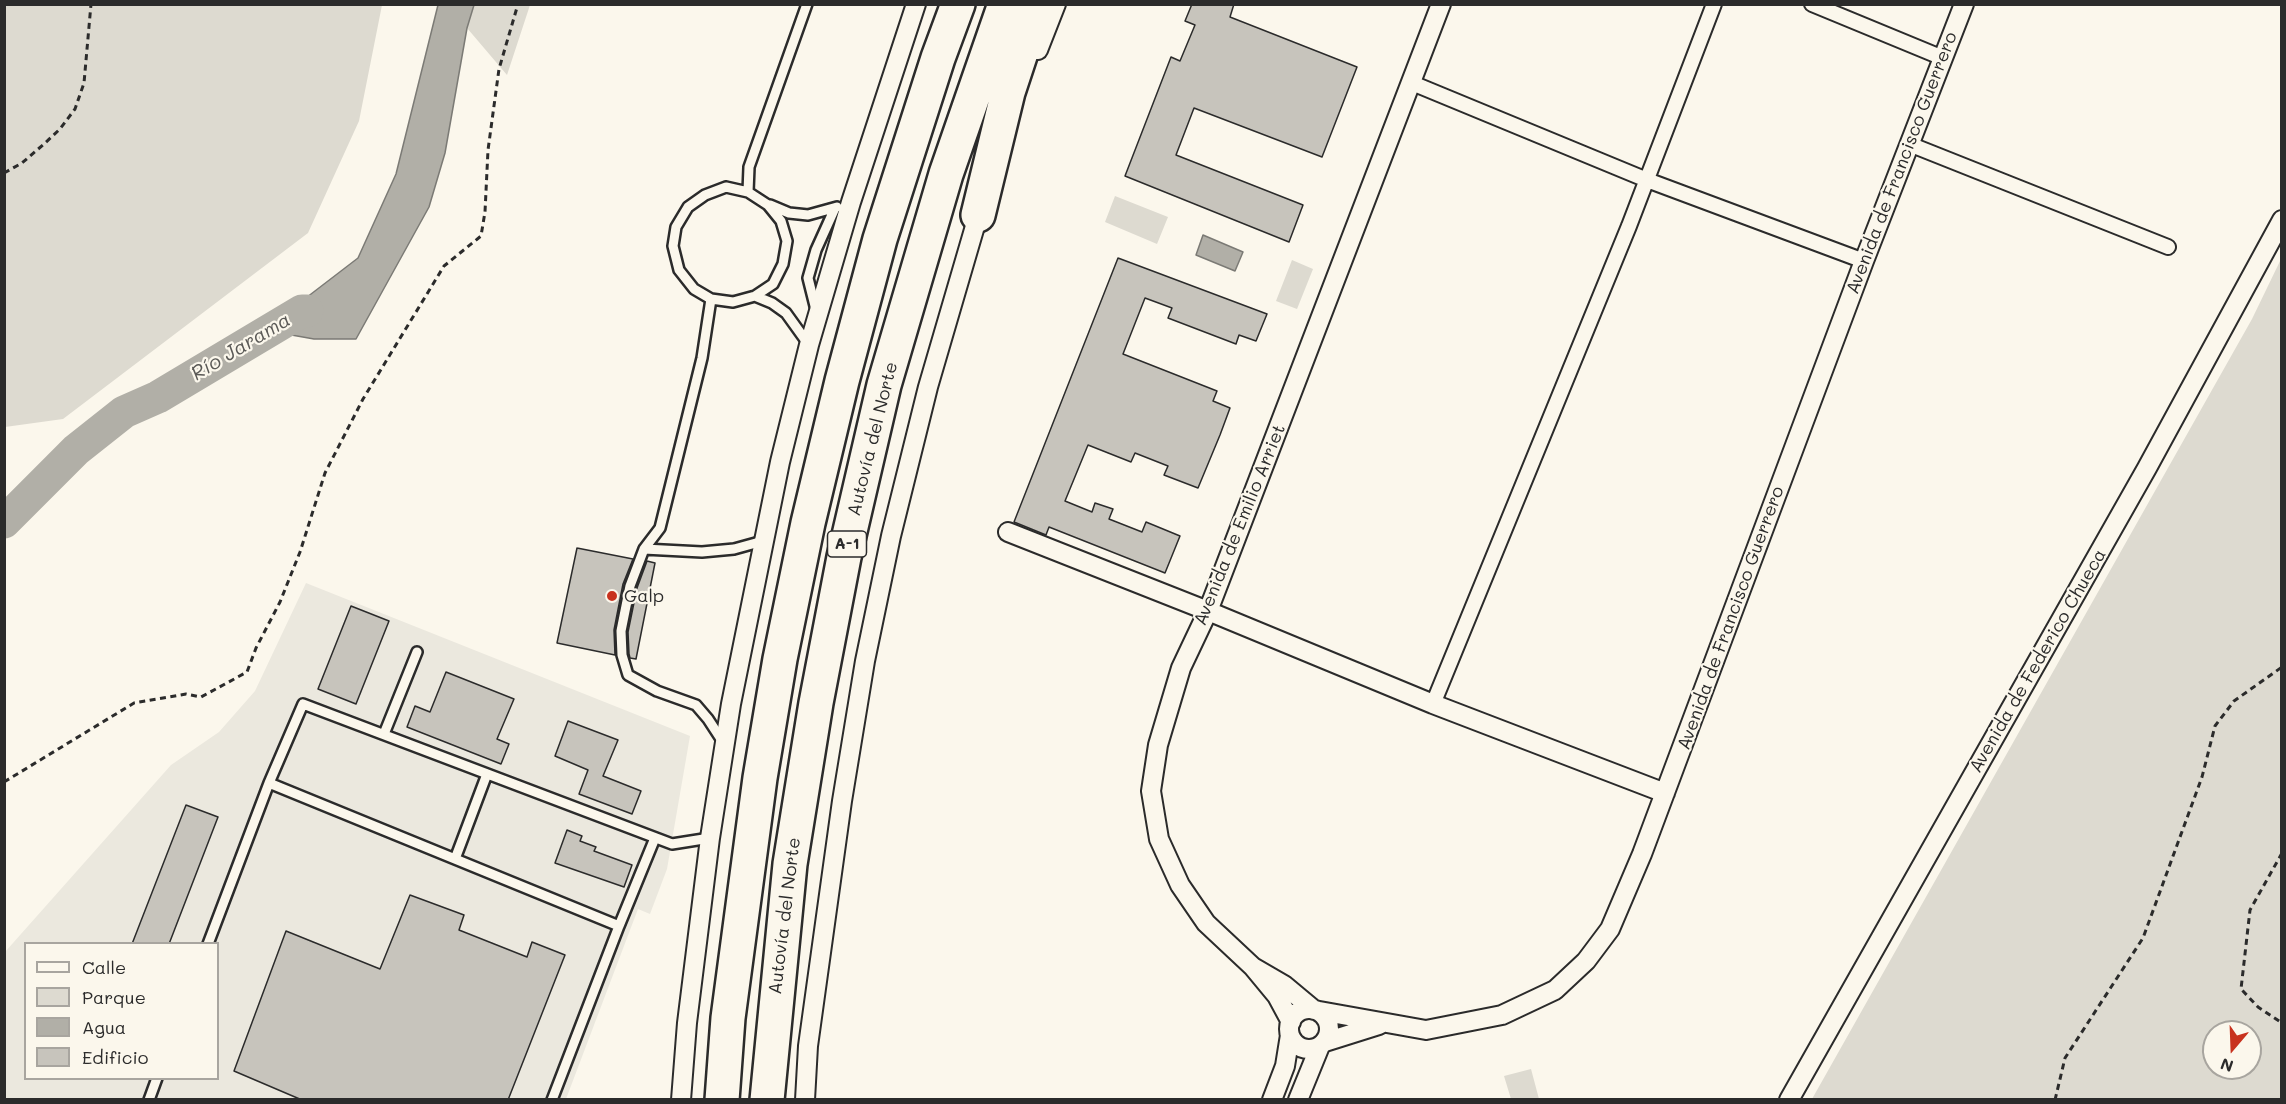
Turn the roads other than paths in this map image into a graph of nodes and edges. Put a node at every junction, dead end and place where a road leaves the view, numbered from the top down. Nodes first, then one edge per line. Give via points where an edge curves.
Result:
1 (807, 4) edge
2 (916, 4) edge
3 (958, 4) edge
4 (1005, 4) edge
5 (1036, 4) edge
6 (1056, 4) edge
7 (1441, 4) edge
8 (1714, 4) edge
9 (1812, 4) edge
10 (1964, 4) edge
11 (1943, 58) junction
12 (1412, 83) junction
13 (1909, 144) junction
14 (1647, 180) junction
15 (748, 192) junction
16 (768, 205) junction
17 (843, 205) junction
18 (978, 215) junction
19 (2282, 220) edge
20 (2168, 247) dead end
21 (1864, 261) junction
22 (755, 296) junction
23 (711, 299) junction
24 (809, 345) junction
25 (1008, 532) dead end
26 (763, 541) junction
27 (644, 549) junction
28 (1208, 611) junction
29 (417, 652) dead end
30 (1433, 704) junction
31 (384, 734) junction
32 (725, 744) junction
33 (487, 774) junction
34 (269, 783) junction
35 (1665, 793) junction
36 (655, 838) junction
37 (710, 838) junction
38 (455, 859) junction
39 (619, 926) junction
40 (823, 940) junction
41 (209, 942) edge
42 (1253, 967) junction
43 (1314, 1010) junction
44 (1384, 1024) junction
45 (1291, 1028) junction
46 (1323, 1044) junction
47 (156, 1080) edge
48 (149, 1100) edge
49 (552, 1100) edge
50 (681, 1100) edge
51 (722, 1100) edge
52 (767, 1100) edge
53 (805, 1100) edge
54 (816, 1100) edge
55 (1272, 1100) edge
56 (1299, 1100) edge
57 (1789, 1100) edge

1 - 15 lane via 749,167
2 - 17 street
3 - 51 highway, A-1 via 880,238 808,523 760,778 730,1006
4 - 52 highway, Autovía del Norte / A-1 via 946,174 884,385 844,558 790,864
5 - 18 highway via 1008,92
6 - 18 street
7 - 12 street, Avenida de Emilio Arriet
8 - 14 street
9 - 11 street
10 - 11 street, Avenida de Francisco Guerrero
11 - 13 street, Avenida de Francisco Guerrero
12 - 14 street
12 - 28 street, Avenida de Emilio Arriet
13 - 20 street
13 - 21 street, Avenida de Francisco Guerrero
14 - 21 street
14 - 30 street
15 - 16 lane
15 - 23 lane via 726,187 705,195 688,207 676,227 673,246 679,270 694,288
16 - 17 lane via 808,215
16 - 22 lane via 781,221 787,241 783,264 773,284
17 - 24 street
18 - 40 street via 928,387 889,547 865,661
19 - 57 street, Avenida de Federico Chueca via 2147,468
21 - 35 street, Avenida de Francisco Guerrero
22 - 23 lane via 733,302
22 - 24 lane via 786,313
23 - 27 lane via 702,358 660,528
24 - 26 street
25 - 28 street
26 - 27 lane via 702,552
26 - 32 street
27 - 32 lane via 630,586 621,631 628,675 696,705
28 - 30 street
28 - 42 street, Avenida de Emilio Arriet via 1181,668 1158,745 1151,791 1160,839 1180,885 1206,923
29 - 31 lane
30 - 35 street
31 - 33 lane
31 - 34 lane via 303,704
32 - 37 street
33 - 36 lane
33 - 38 lane
34 - 38 lane
34 - 41 lane
35 - 44 street, Avenida de Francisco Guerrero via 1610,929 1586,961 1554,990 1502,1015 1426,1030
36 - 37 lane via 672,844
36 - 39 lane
37 - 50 street
38 - 39 lane
39 - 49 lane
40 - 53 street via 808,1046
40 - 54 street
42 - 43 street via 1284,985
42 - 45 street, Avenida de Emilio Arriet via 1277,996
43 - 44 street
43 - 45 street via 1296,1014
43 - 46 street via 1328,1023 1328,1036
44 - 46 street, Avenida de Francisco Guerrero
45 - 46 street via 1295,1044 1301,1048 1307,1050
45 - 55 street via 1285,1065
46 - 56 street
47 - 48 lane

